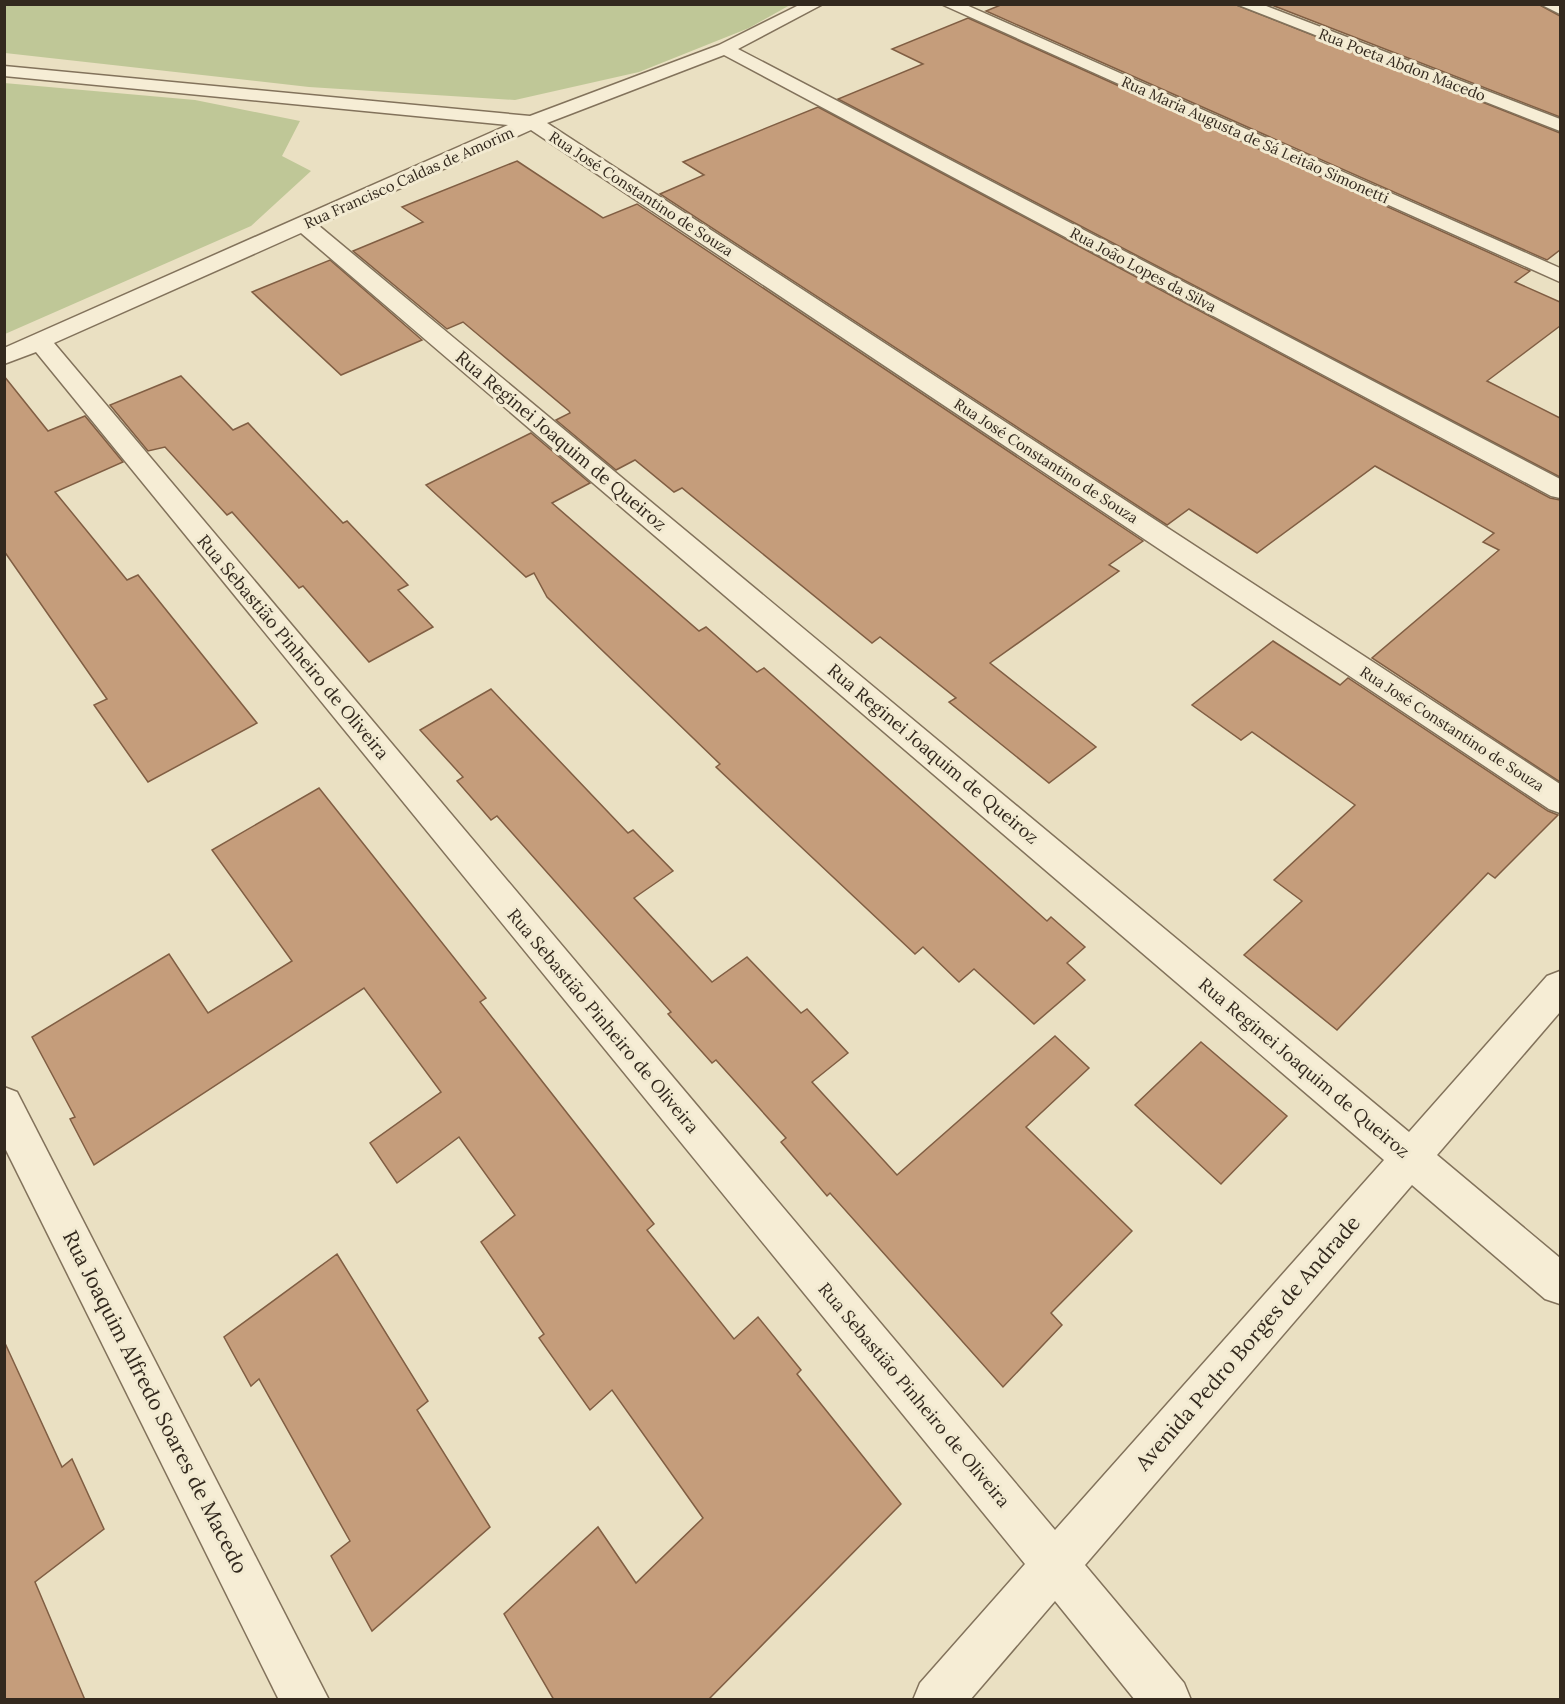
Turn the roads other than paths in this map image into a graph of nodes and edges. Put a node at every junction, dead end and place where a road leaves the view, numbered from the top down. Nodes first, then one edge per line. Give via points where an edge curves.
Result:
1 (815, 4) edge
2 (949, 4) edge
3 (1244, 4) edge
4 (1548, 4) edge
5 (1560, 9) edge
6 (725, 50) junction
7 (4, 71) edge
8 (532, 122) junction
9 (1560, 125) edge
10 (305, 225) junction
11 (1560, 276) edge
12 (39, 342) junction
13 (4, 357) edge
14 (1560, 490) edge
15 (1560, 800) edge
16 (1560, 987) edge
17 (4, 1105) edge
18 (1410, 1157) junction
19 (1560, 1284) edge
20 (1054, 1565) junction
21 (305, 1700) edge
22 (937, 1700) edge
23 (1167, 1700) edge

1 - 6 street, Rua Francisco Caldas de Amorim
2 - 11 street, Rua Maria Augusta de Sá Leitão Simonetti
3 - 9 street, Rua Poeta Abdon Macedo
4 - 5 street
6 - 8 street, Rua Francisco Caldas de Amorim
6 - 14 street, Rua João Lopes da Silva
7 - 8 street
8 - 10 street, Rua Francisco Caldas de Amorim
8 - 15 street, Rua José Constantino de Souza
10 - 12 street, Rua Francisco Caldas de Amorim
10 - 18 street, Rua Reginei Joaquim de Queiroz
12 - 13 street, Rua Francisco Caldas de Amorim
12 - 20 street, Rua Sebastião Pinheiro de Oliveira
16 - 18 street, Avenida Pedro Borges de Andrade
17 - 21 street, Rua Joaquim Alfredo Soares de Macedo
18 - 19 street, Rua Reginei Joaquim de Queiroz
18 - 20 street, Avenida Pedro Borges de Andrade
20 - 22 street, Avenida Pedro Borges de Andrade
20 - 23 street, Rua Sebastião Pinheiro de Oliveira

